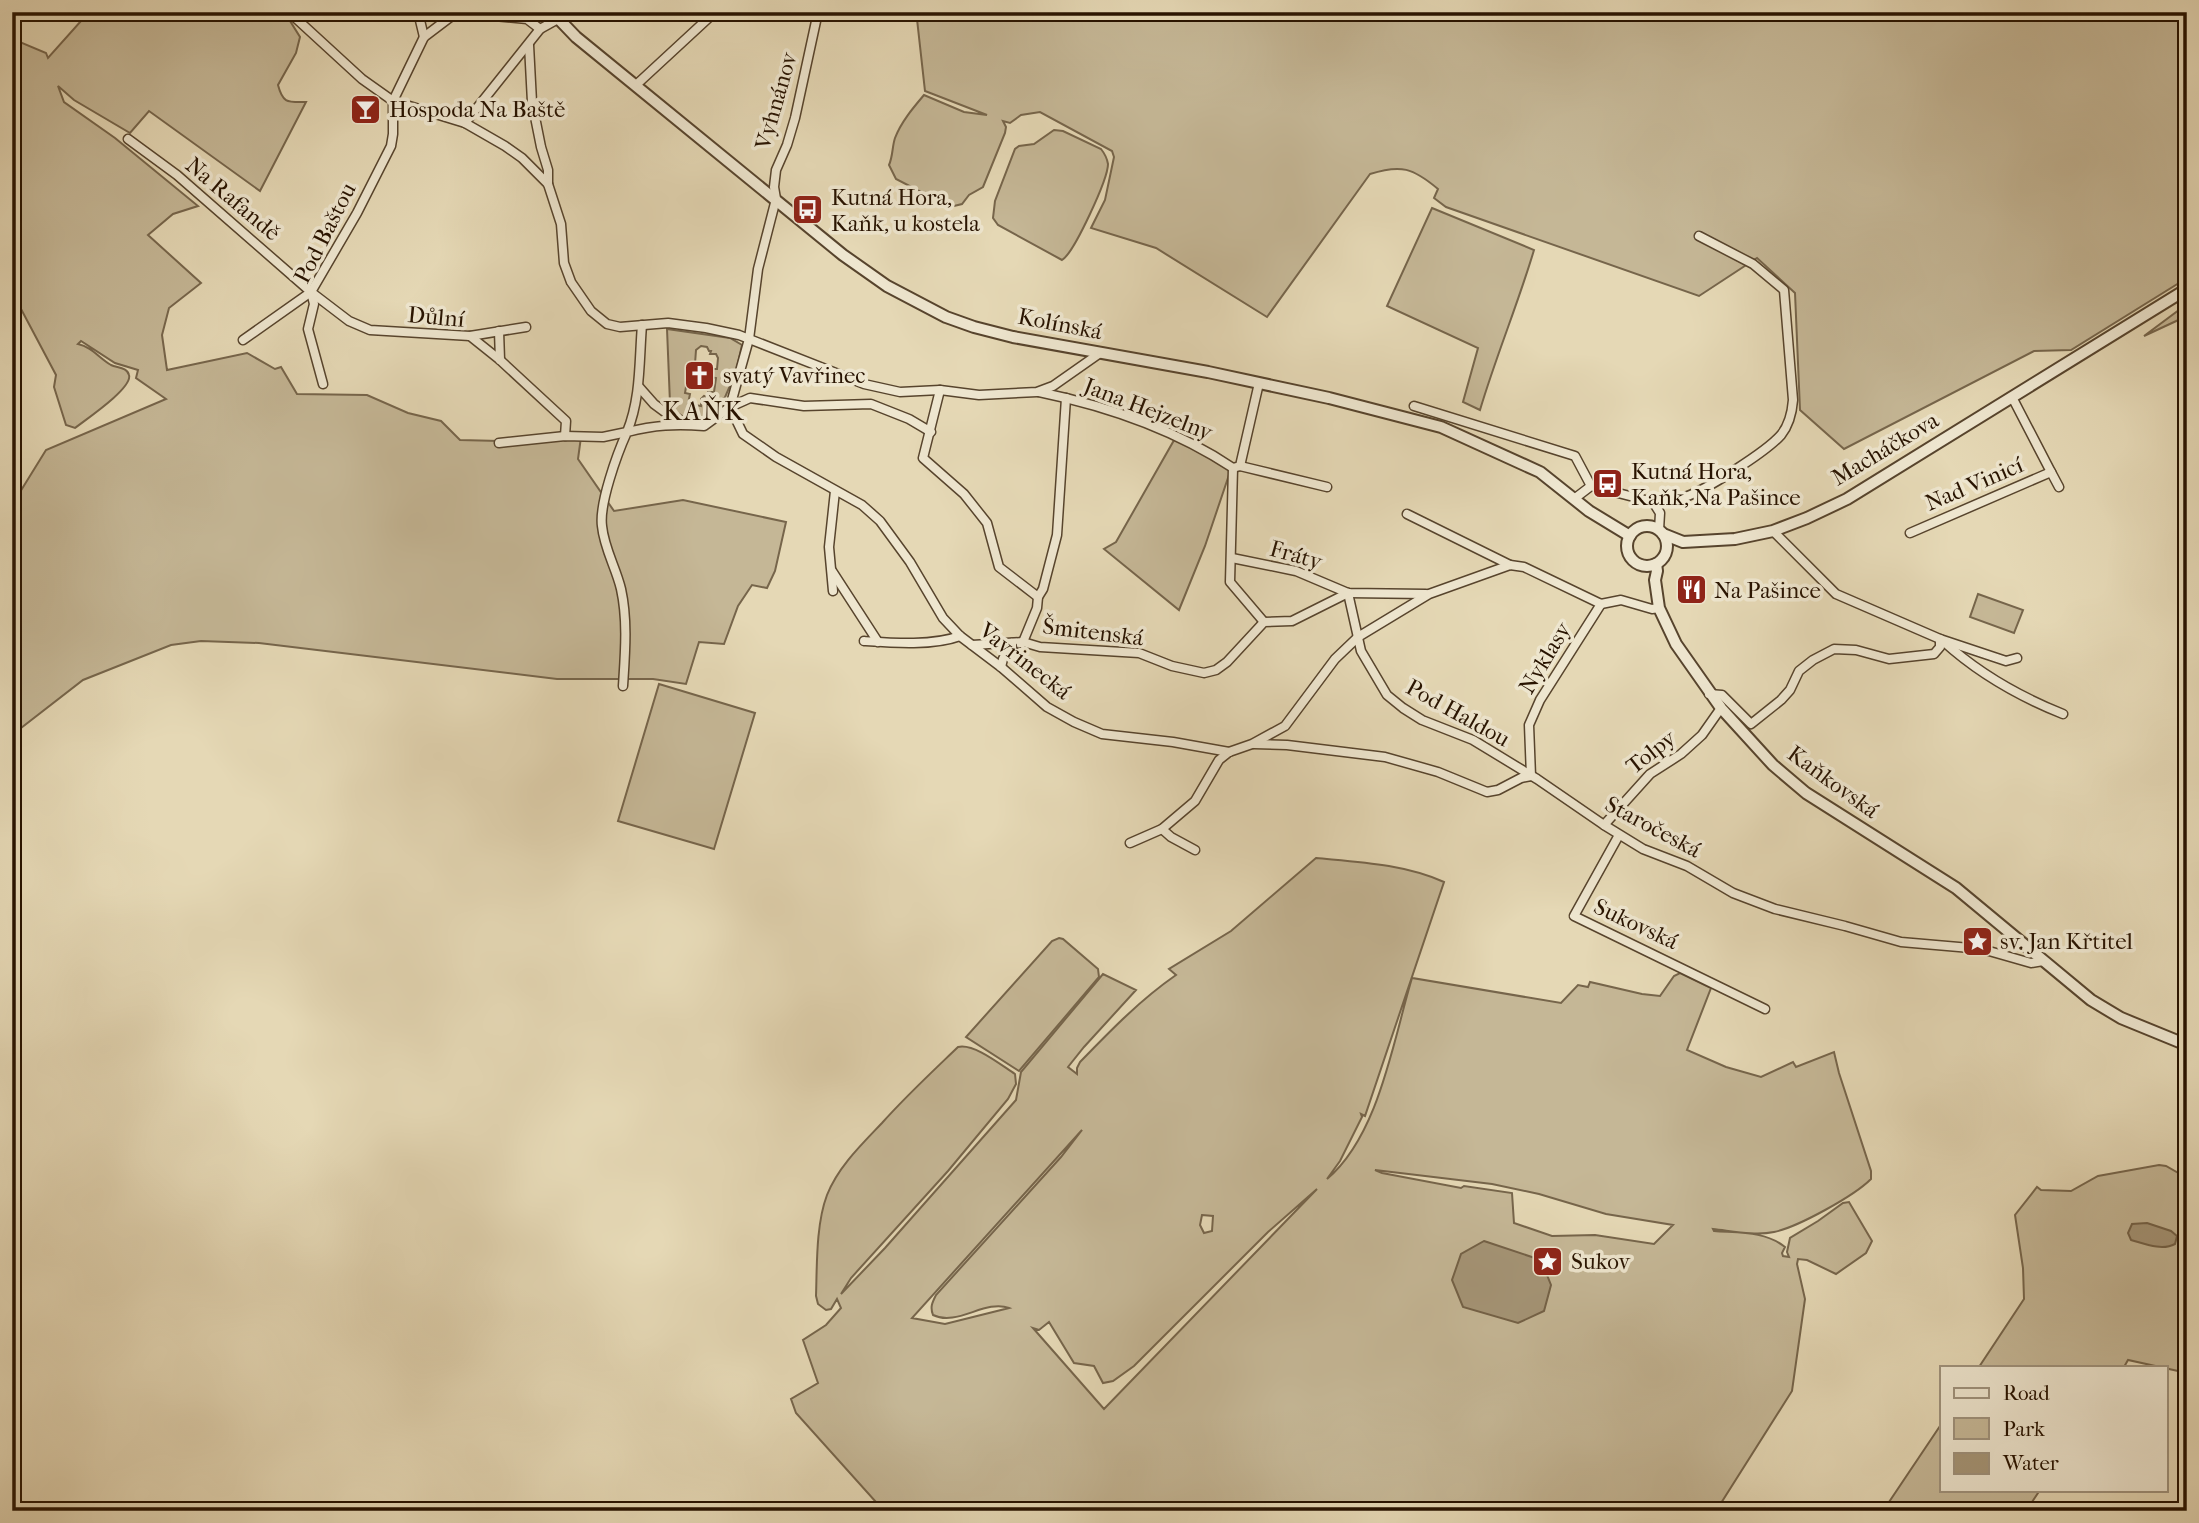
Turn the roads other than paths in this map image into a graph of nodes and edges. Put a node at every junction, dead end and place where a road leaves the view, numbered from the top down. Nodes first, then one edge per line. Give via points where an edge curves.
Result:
1 (289, 12) edge
2 (418, 12) edge
3 (715, 12) edge
4 (818, 12) edge
5 (457, 13) edge
6 (555, 16) edge
7 (540, 29) junction
8 (424, 37) junction
9 (529, 45) junction
10 (636, 85) junction
11 (393, 102) junction
12 (465, 123) junction
13 (128, 139) dead end
14 (548, 184) junction
15 (776, 199) junction
16 (1699, 236) dead end
17 (2187, 289) edge
18 (311, 292) junction
19 (642, 325) junction
20 (526, 327) dead end
21 (499, 331) junction
22 (470, 336) junction
23 (749, 339) junction
24 (243, 340) dead end
25 (1100, 353) junction
26 (500, 360) junction
27 (1259, 383) junction
28 (323, 384) dead end
29 (864, 384) junction
30 (639, 387) junction
31 (940, 390) junction
32 (1037, 392) junction
33 (2016, 394) junction
34 (1066, 398) junction
35 (861, 403) junction
36 (1414, 406) dead end
37 (730, 407) junction
38 (681, 425) junction
39 (627, 432) junction
40 (931, 432) junction
41 (565, 436) junction
42 (499, 443) dead end
43 (1237, 467) junction
44 (2051, 472) junction
45 (1591, 486) junction
46 (1327, 487) dead end
47 (2059, 487) dead end
48 (835, 491) junction
49 (1574, 499) junction
50 (1653, 502) junction
51 (1407, 514) dead end
52 (1773, 531) junction
53 (1661, 532) junction
54 (1910, 533) dead end
55 (1630, 536) junction
56 (1683, 542) junction
57 (1667, 550) junction
58 (1232, 558) junction
59 (1656, 564) junction
60 (1510, 565) junction
61 (1644, 566) junction
62 (830, 568) junction
63 (1655, 580) junction
64 (833, 591) dead end
65 (1348, 593) junction
66 (1429, 594) junction
67 (1038, 597) junction
68 (1601, 604) junction
69 (1659, 608) junction
70 (1264, 622) junction
71 (960, 636) junction
72 (1358, 637) junction
73 (1940, 639) junction
74 (864, 641) dead end
75 (878, 642) junction
76 (1012, 642) junction
77 (1023, 642) junction
78 (972, 645) junction
79 (2017, 658) dead end
80 (1001, 667) junction
81 (623, 686) dead end
82 (1709, 694) junction
83 (1721, 708) junction
84 (2063, 714) dead end
85 (1285, 726) junction
86 (1252, 744) junction
87 (1287, 745) junction
88 (1228, 752) junction
89 (1531, 776) junction
90 (1604, 825) junction
91 (1162, 829) junction
92 (1619, 835) junction
93 (1130, 843) dead end
94 (1195, 850) dead end
95 (2045, 963) junction
96 (1765, 1009) dead end
97 (2187, 1045) edge

1 - 11 street
2 - 8 street
3 - 10 street
4 - 15 street, Vyhnánov via 788,145 776,170
5 - 7 street via 527,19
5 - 8 street
6 - 7 street
6 - 10 street, Kolínská
7 - 9 street
8 - 11 street
9 - 12 street
9 - 14 street via 532,102
10 - 15 street, Kolínská
11 - 12 street
11 - 18 street, Pod Baštou via 391,146
12 - 14 street via 514,152
13 - 18 street, Na Rafandě via 177,175
14 - 19 street via 561,224 564,263 571,282 591,311 607,324
15 - 23 street, Vyhnánov via 758,269
15 - 25 street, Kolínská via 887,286 946,317 1013,337
16 - 50 street via 1753,264 1784,290 1792,412 1781,435 1753,458 1683,498
17 - 33 street, Macháčkova
18 - 22 street, Důlní via 349,321 370,330
18 - 24 street
18 - 28 street, Pod Baštou via 314,304 308,329
19 - 23 street via 668,323
19 - 30 street
20 - 21 street
21 - 22 street
21 - 26 street
22 - 26 street, Důlní
23 - 29 street
23 - 37 street
25 - 27 street, Kolínská
25 - 32 street via 1054,386
26 - 41 street, Důlní via 566,421
27 - 43 street, Jana Hejzelny
27 - 49 street, Kolínská via 1441,427 1540,472
29 - 31 street via 900,392
29 - 35 street
30 - 38 street
30 - 39 street
31 - 32 street via 979,396
31 - 40 street
32 - 34 street, Jana Hejzelny
33 - 44 street, Nad Vinicí
33 - 52 street, Macháčkova via 1846,499
34 - 43 street, Jana Hejzelny via 1172,434
34 - 67 street via 1057,536
35 - 37 street via 804,406 750,398
35 - 40 street via 909,419
36 - 45 street via 1575,456
37 - 38 street via 704,426
37 - 48 street, Vavřinecká via 743,434
38 - 39 street
39 - 41 street via 603,438
39 - 81 street via 603,505 601,526 621,590 626,631
40 - 67 street via 923,458 964,494 986,523 999,567
41 - 42 street
43 - 46 street
43 - 58 street
44 - 47 street
44 - 54 street, Nad Vinicí
45 - 49 street
45 - 50 street
48 - 62 street
48 - 71 street, Vavřinecká via 862,505 880,522 943,618
49 - 55 street, Kolínská
50 - 53 street via 1660,513
51 - 60 street
52 - 56 street, Macháčkova
52 - 73 street via 1836,594
53 - 55 street via 1643,526
53 - 56 street
53 - 57 street
55 - 61 street via 1629,555
56 - 57 street
57 - 59 street
58 - 65 street, Fráty via 1296,571
58 - 70 street via 1230,582
59 - 61 street
59 - 63 street, Kaňkovská
60 - 66 street
60 - 68 street
61 - 63 street
62 - 64 street
62 - 75 street
63 - 69 street, Kaňkovská
65 - 66 street
65 - 70 street via 1293,621
65 - 72 street, Pod Haldou
66 - 72 street
67 - 77 street
68 - 69 street via 1621,600
68 - 89 street, Nyklasy via 1529,725
69 - 82 street, Kaňkovská
70 - 77 street, Šmitenská via 1227,662 1204,673 1139,653
71 - 75 street, Vavřinecká
71 - 78 street, Vavřinecká
72 - 85 street via 1335,659
72 - 89 street, Pod Haldou via 1371,671 1387,695 1403,708 1473,740
73 - 79 street via 2006,661
73 - 82 street via 1934,654 1913,657 1889,659 1834,649 1799,671 1790,690 1751,724 1722,695
73 - 84 street via 2005,687
74 - 75 street, Vavřinecká
76 - 77 street, Šmitenská
76 - 78 street, Šmitenská
76 - 80 street
78 - 80 street, Vavřinecká
80 - 88 street, Vavřinecká via 1047,707 1102,734
82 - 83 street, Kaňkovská
83 - 90 street, Tolpy via 1697,740 1650,774
83 - 95 street, Kaňkovská via 1773,765 1806,793 1956,888
85 - 86 street
85 - 87 street
86 - 87 street
86 - 88 street
87 - 89 street via 1398,761 1487,792
88 - 91 street via 1195,801
89 - 90 street, Staročeská
90 - 92 street, Staročeská
91 - 93 street
91 - 94 street
92 - 95 street, Staročeská via 1733,893 1775,909 1900,942 1982,949
92 - 96 street, Sukovská via 1574,916
95 - 97 street, Kaňkovská via 2121,1018

